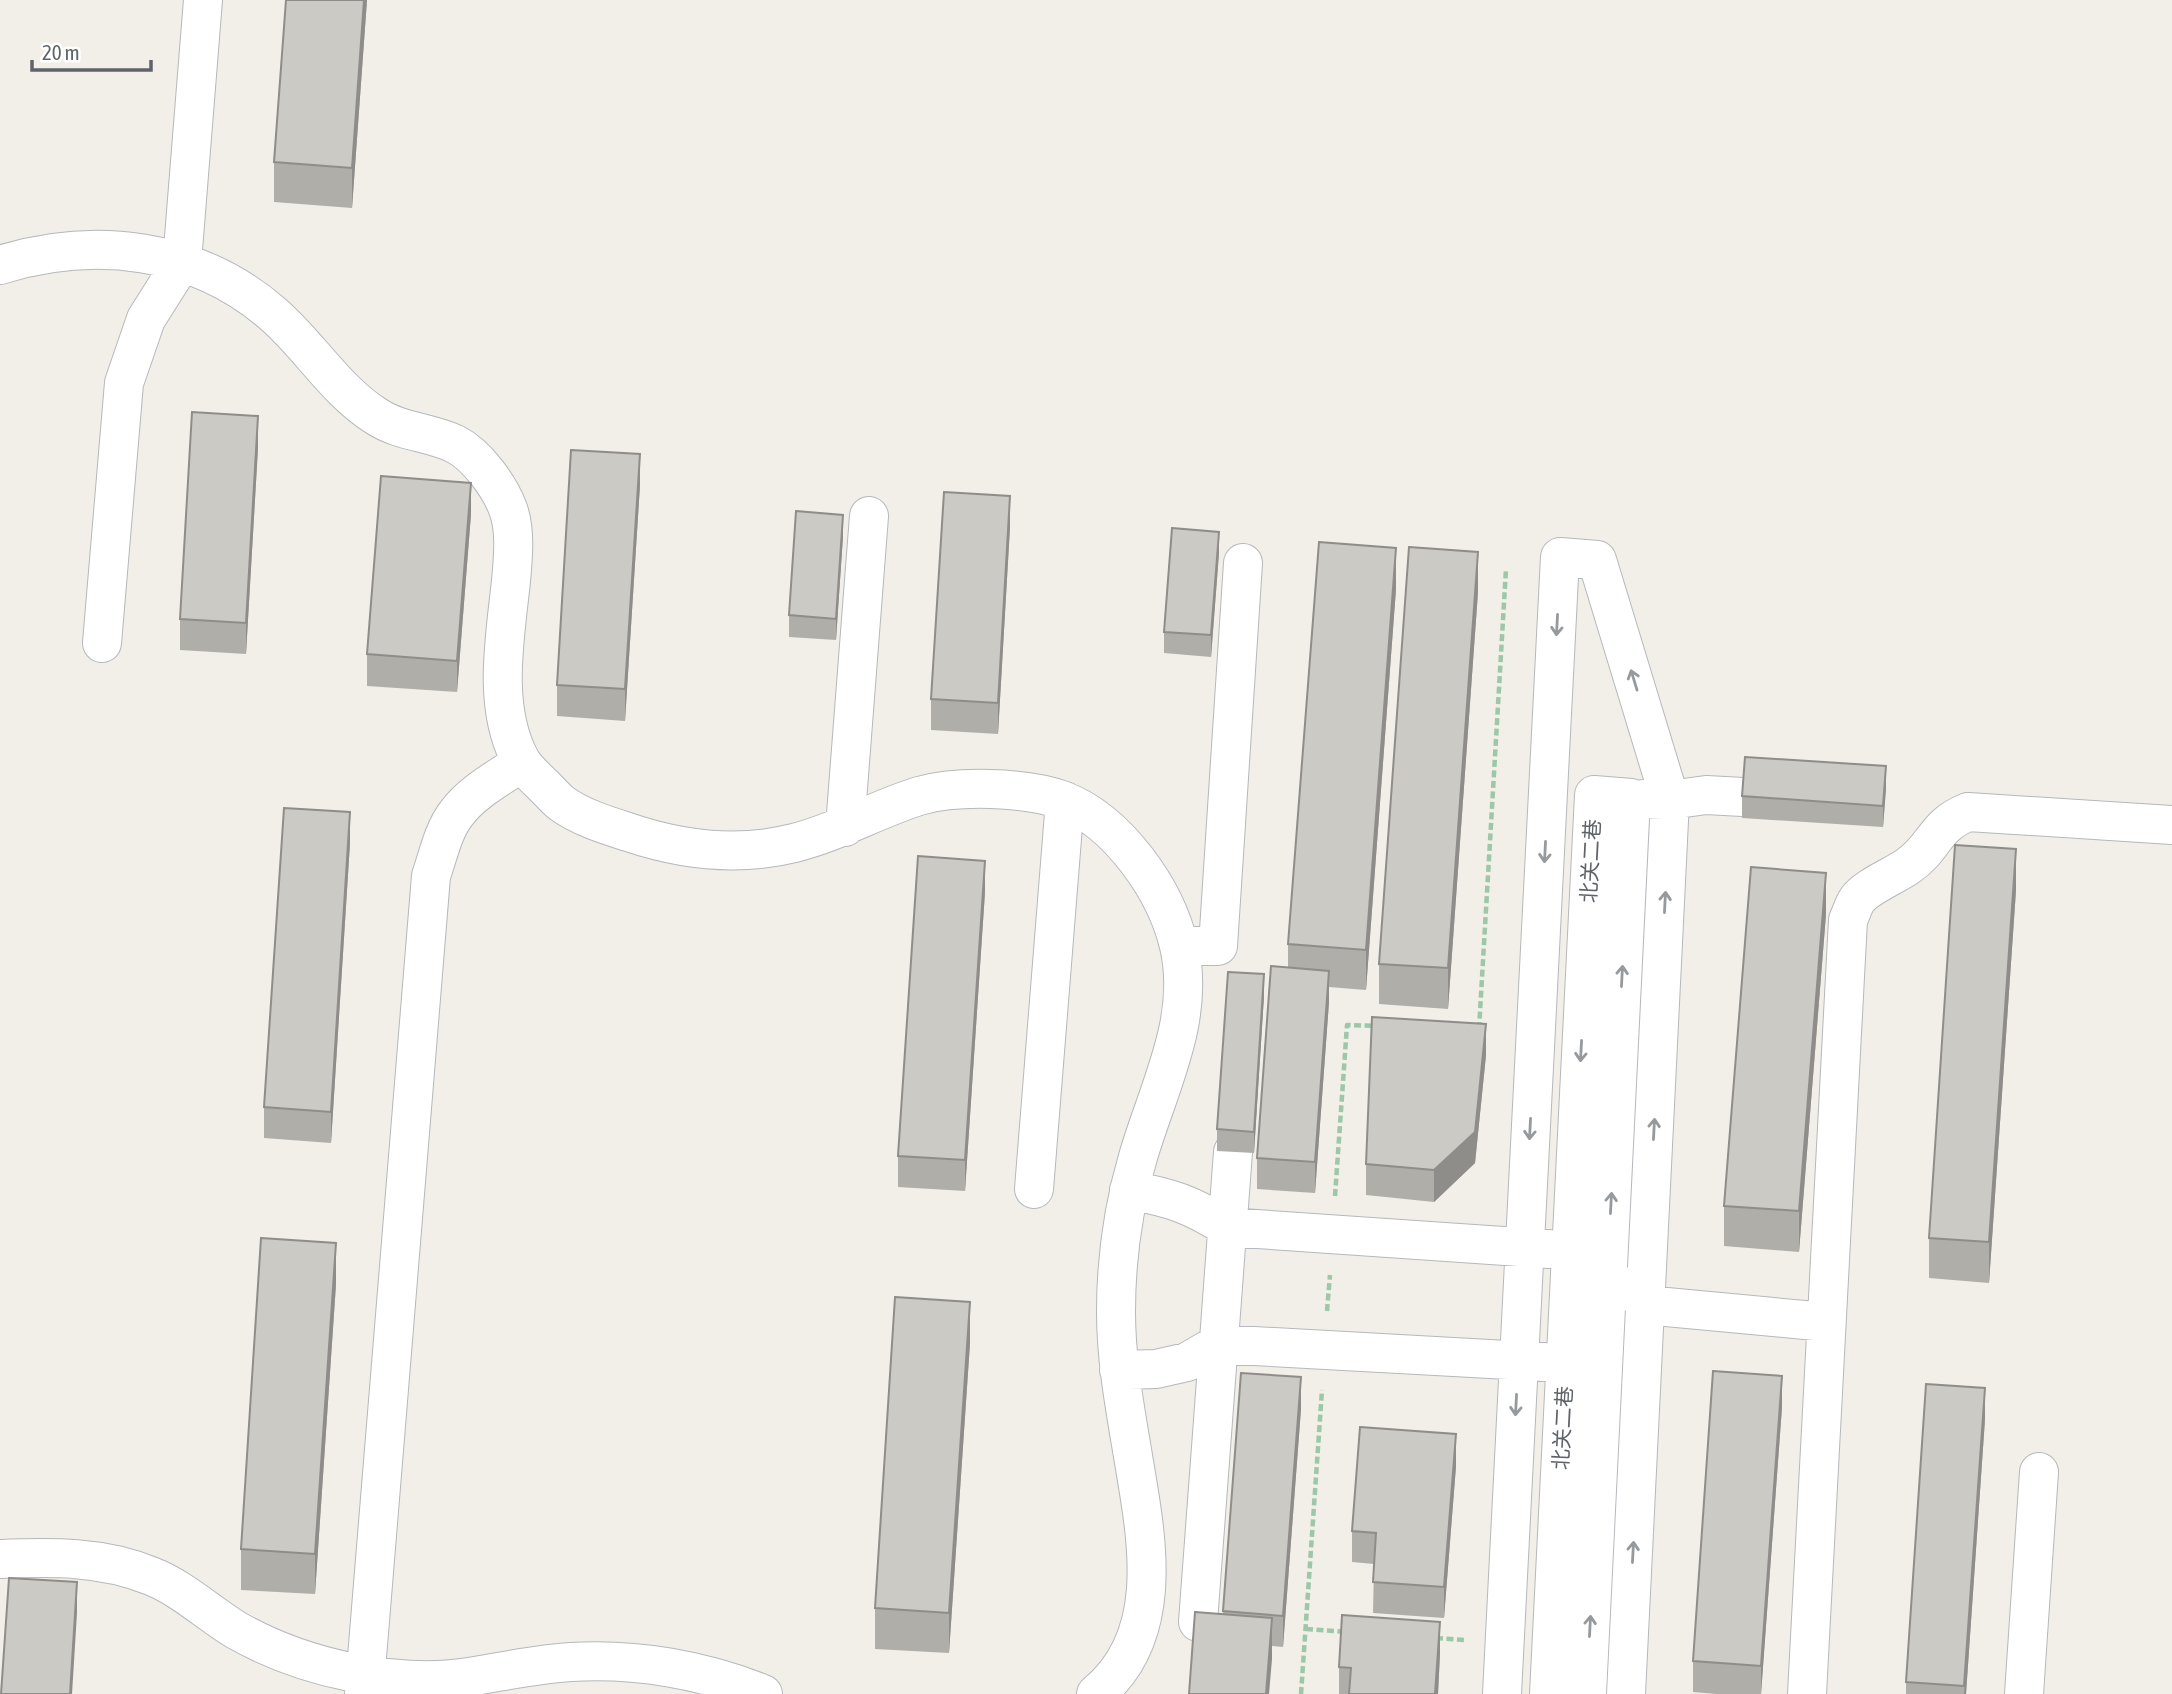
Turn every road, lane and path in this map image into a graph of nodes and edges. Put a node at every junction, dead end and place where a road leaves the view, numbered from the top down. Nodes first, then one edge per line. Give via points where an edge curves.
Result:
1 (203, 0) edge
2 (182, 262) junction
3 (0, 265) edge
4 (869, 516) dead end
5 (1242, 563) dead end
6 (1506, 569) dead end
7 (102, 643) dead end
8 (521, 763) junction
9 (1743, 797) edge
10 (1670, 800) junction
11 (1065, 801) junction
12 (2172, 825) edge
13 (845, 827) junction
14 (1179, 946) junction
15 (1386, 1027) edge
16 (1479, 1033) edge
17 (1233, 1152) edge
18 (1034, 1189) dead end
19 (1129, 1190) junction
20 (1227, 1227) junction
21 (1333, 1234) junction
22 (1524, 1247) junction
23 (1590, 1252) junction
24 (1645, 1306) junction
25 (1826, 1322) junction
26 (1218, 1344) junction
27 (1325, 1349) junction
28 (1518, 1360) junction
29 (1565, 1363) junction
30 (1603, 1365) junction
31 (1119, 1370) junction
32 (2039, 1472) dead end
33 (0, 1559) edge
34 (1198, 1622) edge
35 (1306, 1629) junction
36 (1360, 1633) edge
37 (1429, 1638) edge
38 (1470, 1641) dead end
39 (365, 1684) edge
40 (742, 1690) edge
41 (1102, 1692) edge
42 (1301, 1694) edge
43 (1502, 1694) edge
44 (1549, 1694) edge
45 (1587, 1694) edge
46 (1626, 1694) edge
47 (1807, 1694) edge
48 (2024, 1694) edge

1 - 2 street
2 - 3 street via 132,251 74,249
2 - 7 street via 146,319 124,383
2 - 8 street via 218,276 271,311 345,390 376,416 458,445 489,474 510,513 513,556 503,710
4 - 13 street
5 - 14 street via 1218,946
6 - 16 path
8 - 13 street via 562,804 657,842 701,850 748,850 791,844
8 - 39 street via 475,794 455,815 431,876
9 - 10 street via 1706,794
10 -> 22 street via 1597,560 1560,557
10 - 23 street, 北关二巷 via 1631,798
24 -> 10 street
11 - 13 street via 1020,790 922,795
11 - 14 street via 1092,816 1148,872 1166,905
11 - 18 street
12 - 25 street via 1968,812 1951,819 1908,866 1858,898 1848,920
14 - 19 street via 1184,983 1181,1026
15 - 21 path via 1347,1025
17 - 20 street
19 - 20 street via 1195,1208
19 - 31 street via 1117,1270
20 - 21 street
20 - 26 street
21 - 22 street
21 - 27 path
22 - 23 street
22 - 28 street
23 - 24 street
23 - 29 street, 北关二巷
23 - 30 street, 北关二巷
24 - 25 street
24 - 30 street
46 -> 24 street
25 - 47 street
26 - 27 street
26 - 31 street via 1187,1362
26 - 34 street
27 - 28 street
27 - 35 path
28 - 29 street
28 -> 43 street
29 - 30 street
29 - 44 street, 北关二巷
45 -> 30 street, 北关二巷
31 - 41 street via 1148,1561 1145,1610 1127,1658
32 - 48 street
33 - 39 street via 103,1560 153,1576 281,1653 350,1672
35 - 36 path
35 - 42 path
37 - 38 path
39 - 40 street via 586,1662 702,1673

